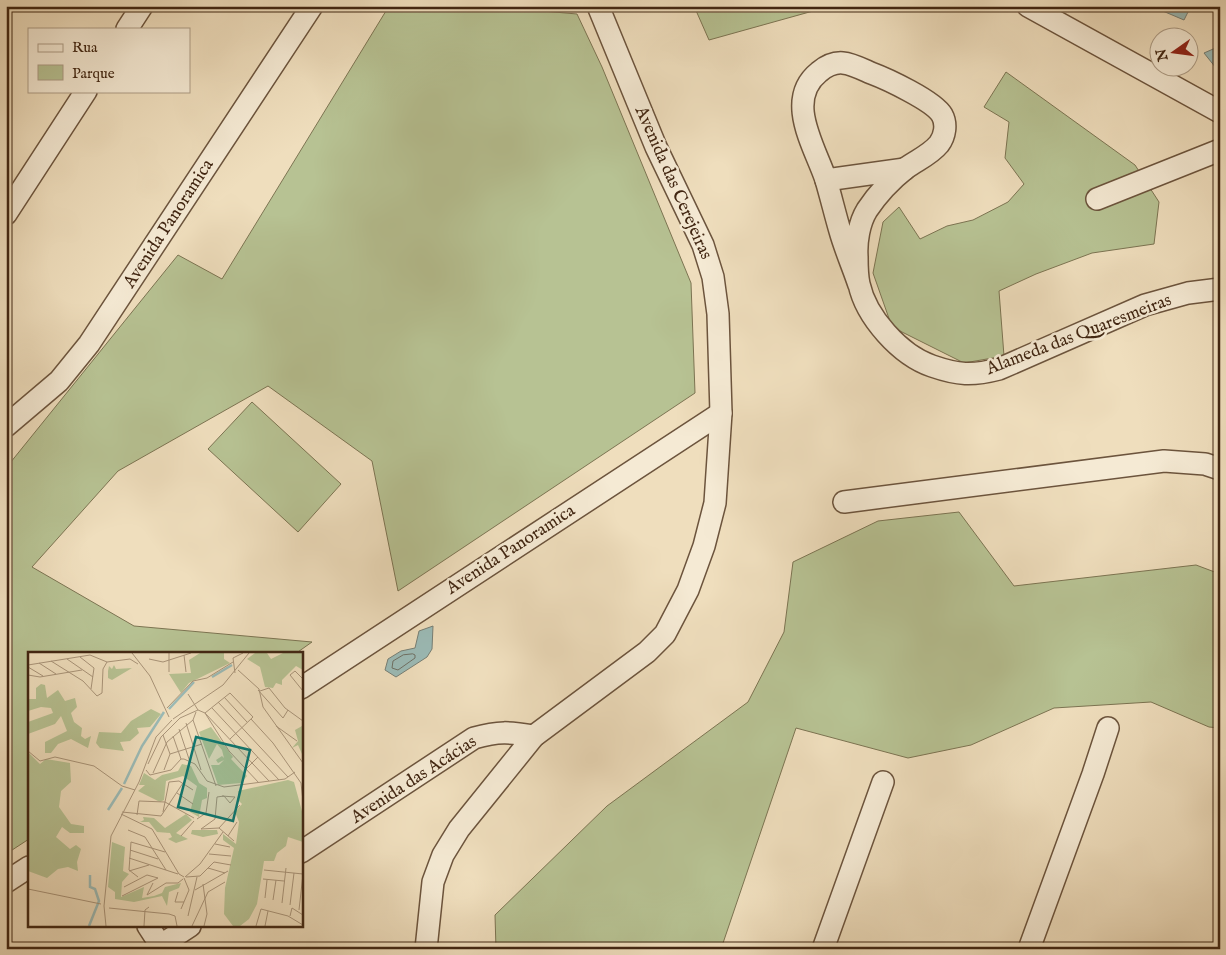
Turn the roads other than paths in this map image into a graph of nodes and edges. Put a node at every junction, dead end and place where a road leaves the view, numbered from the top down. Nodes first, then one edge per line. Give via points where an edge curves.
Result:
1 (142, 6) edge
2 (312, 6) edge
3 (598, 6) edge
4 (1028, 6) edge
5 (129, 28) edge
6 (85, 92) edge
7 (1220, 112) edge
8 (1220, 150) edge
9 (905, 169) junction
10 (826, 180) junction
11 (1097, 199) dead end
12 (6, 214) edge
13 (859, 285) junction
14 (1220, 289) edge
15 (721, 413) junction
16 (6, 426) edge
17 (1220, 469) edge
18 (844, 502) dead end
19 (302, 687) edge
20 (1108, 728) dead end
21 (534, 736) junction
22 (883, 782) dead end
23 (302, 851) edge
24 (28, 868) edge
25 (6, 882) edge
26 (149, 928) edge
27 (187, 928) edge
28 (421, 945) edge
29 (160, 948) edge
30 (823, 949) edge
31 (1029, 949) edge

1 - 5 street
2 - 16 street, Avenida Panoramica via 89,344 58,381
3 - 15 street, Avenida das Cerejeiras via 656,147 703,245 713,276 718,314
4 - 7 street
6 - 12 street
8 - 11 street
9 - 10 street
9 - 10 street, Alameda das Quaresmeiras via 932,152 941,142 945,130 941,114 933,105 886,79 847,63 835,63 809,82 803,103 805,126
9 - 13 street, Alameda das Quaresmeiras via 866,211 856,246
10 - 13 street, Alameda das Quaresmeiras
13 - 14 street, Alameda das Quaresmeiras via 881,327 900,346 926,363 964,374 981,374 1014,364 1145,305
15 - 19 street, Avenida Panoramica
15 - 21 street, Avenida das Cerejeiras via 715,503 688,590 665,634 647,652
17 - 18 street via 1205,464 1164,461
20 - 31 street
21 - 23 street, Avenida das Acácias via 505,732 474,738
21 - 28 street, Avenida das Cerejeiras via 459,829 443,855 433,882
22 - 30 street
24 - 25 street
26 - 29 street
27 - 29 street

